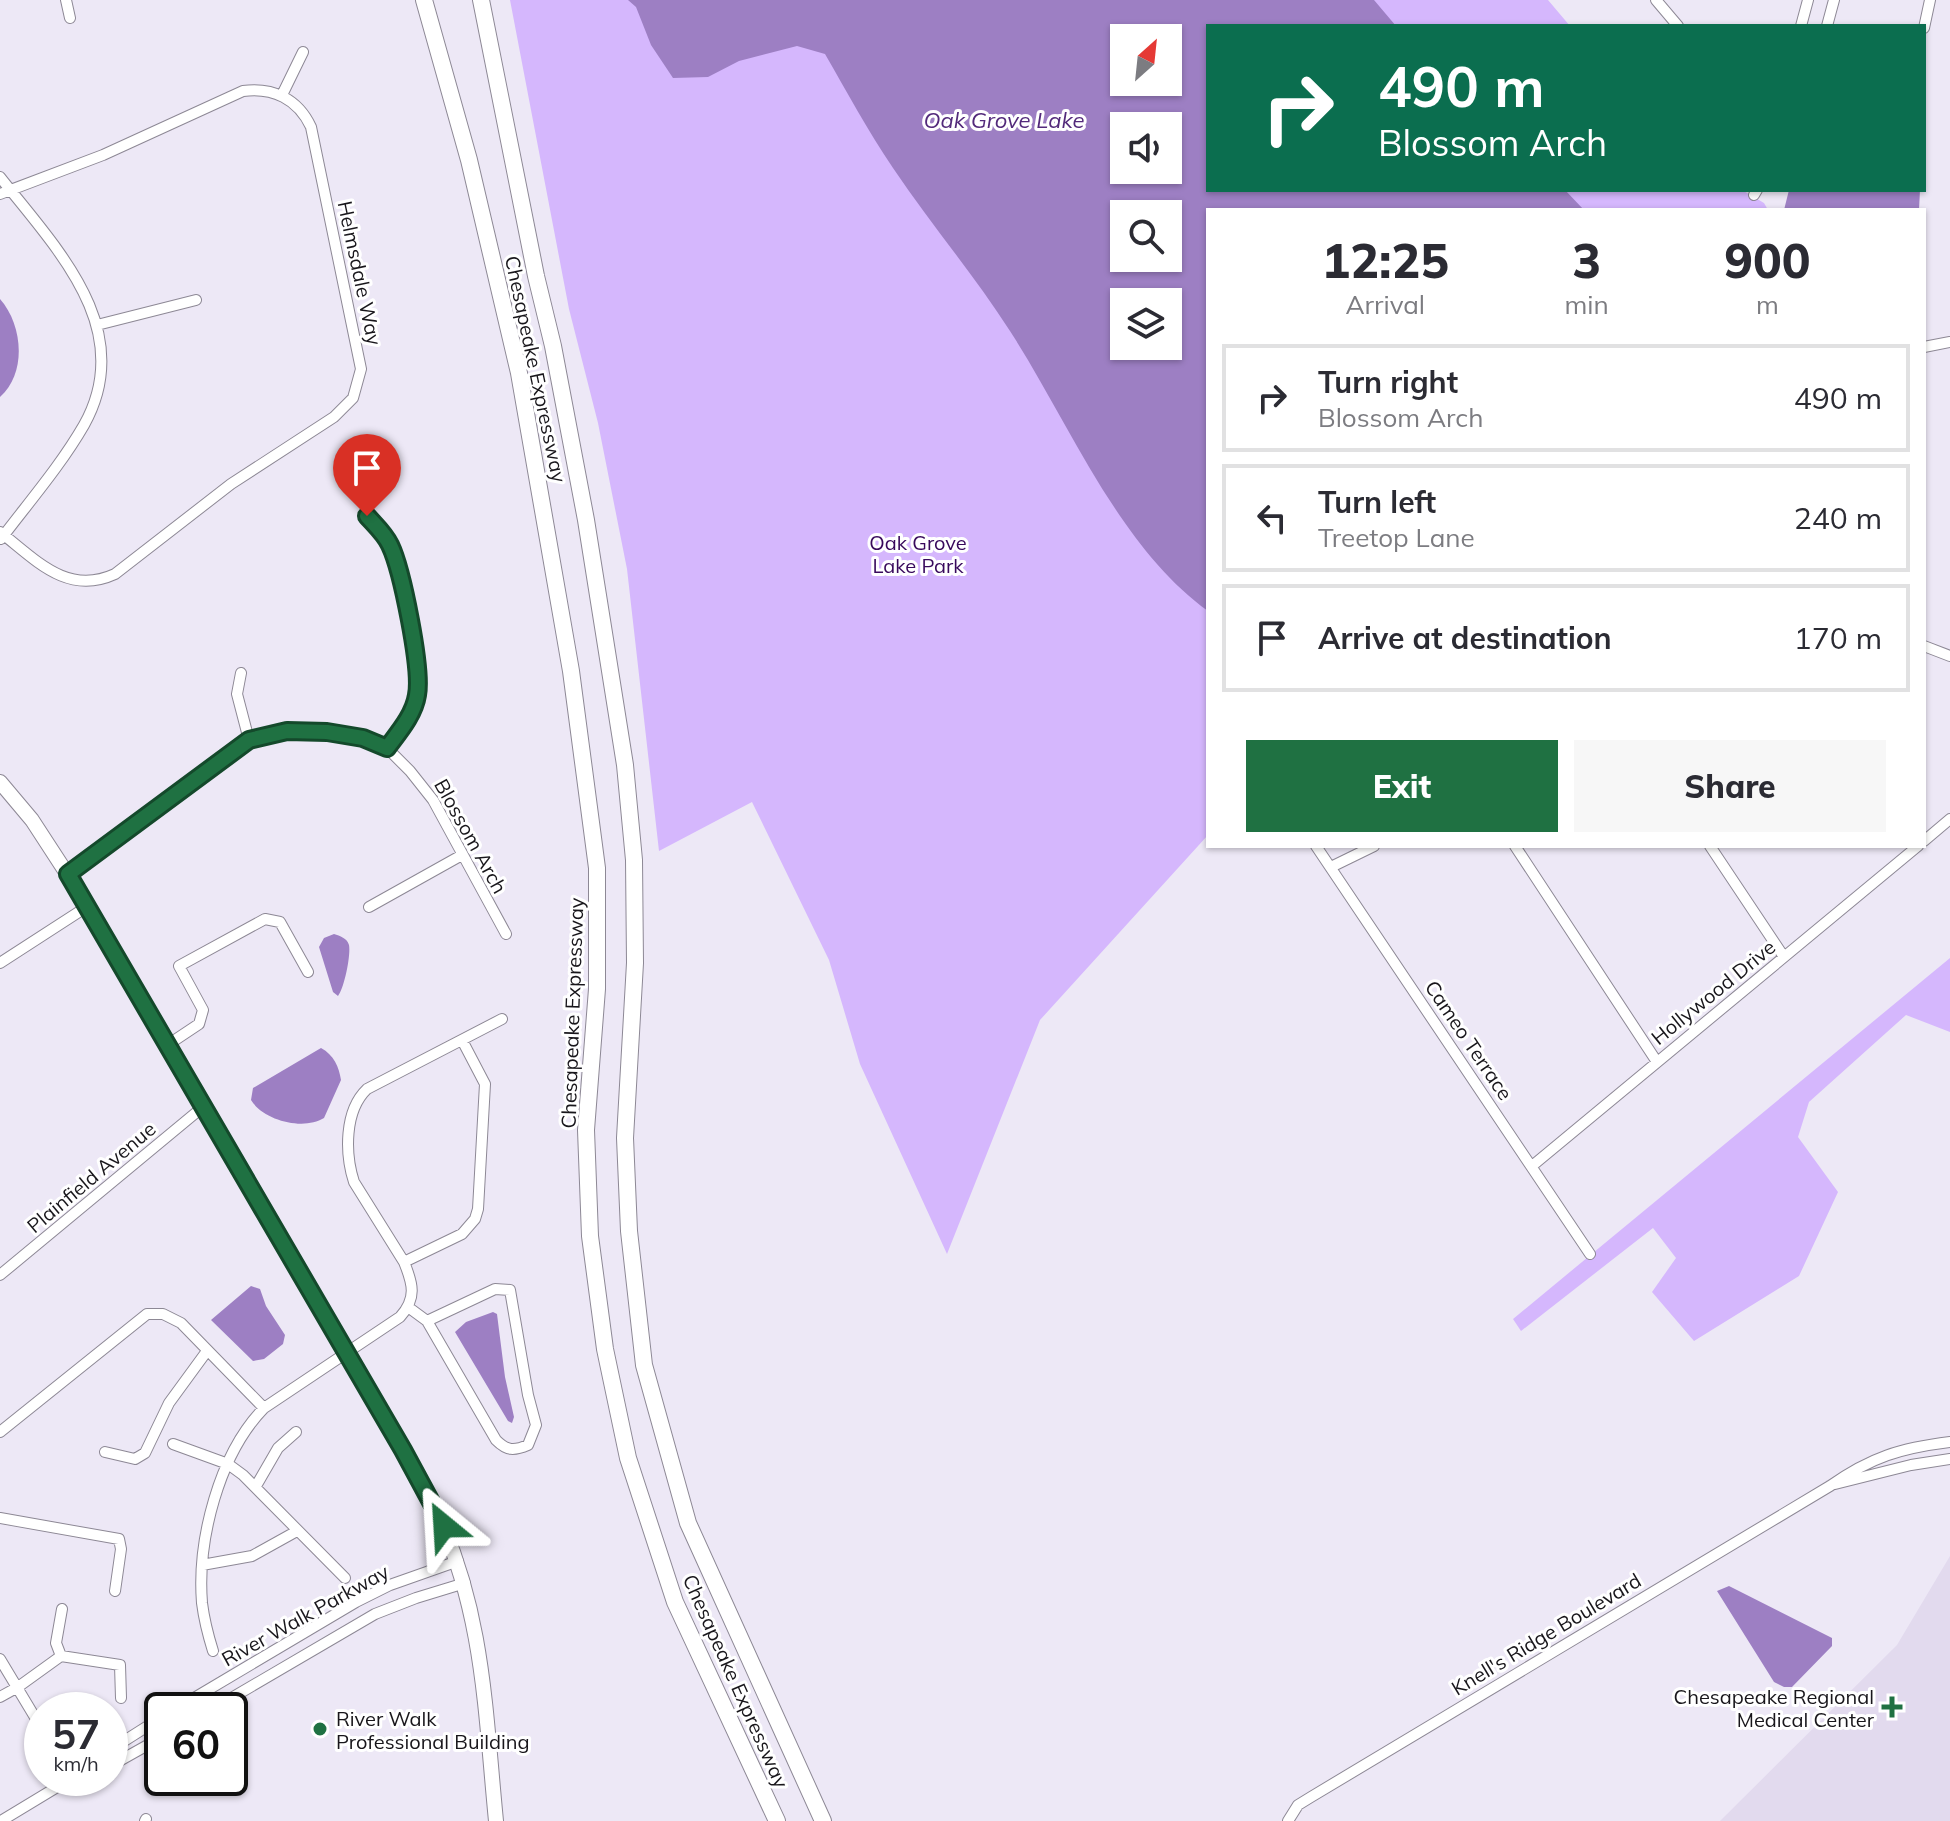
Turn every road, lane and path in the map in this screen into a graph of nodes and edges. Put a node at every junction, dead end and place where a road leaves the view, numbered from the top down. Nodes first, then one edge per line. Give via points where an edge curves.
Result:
1 (66, 0) edge
2 (424, 0) edge
3 (481, 0) edge
4 (1808, 0) edge
5 (1834, 0) edge
6 (1930, 0) edge
7 (1663, 2) edge
8 (70, 18) dead end
9 (1677, 24) edge
10 (1802, 24) edge
11 (1828, 24) edge
12 (1925, 24) edge
13 (303, 52) dead end
14 (282, 95) junction
15 (0, 177) edge
16 (5, 192) edge
17 (196, 300) dead end
18 (97, 325) junction
19 (1950, 342) edge
20 (1926, 347) edge
21 (367, 516) dead end
22 (1, 536) edge
23 (1926, 647) edge
24 (1950, 656) edge
25 (241, 673) dead end
26 (249, 740) junction
27 (387, 748) junction
28 (0, 782) edge
29 (1950, 819) edge
30 (1926, 839) edge
31 (1317, 848) edge
32 (1370, 848) edge
33 (1516, 848) edge
34 (1711, 848) edge
35 (1916, 848) edge
36 (462, 855) junction
37 (1331, 867) junction
38 (68, 874) junction
39 (88, 906) junction
40 (369, 907) dead end
41 (506, 934) dead end
42 (1784, 957) junction
43 (0, 963) edge
44 (308, 972) dead end
45 (502, 1019) dead end
46 (463, 1042) junction
47 (169, 1044) junction
48 (1657, 1062) junction
49 (204, 1106) junction
50 (1532, 1166) junction
51 (1590, 1254) dead end
52 (404, 1262) junction
53 (0, 1275) edge
54 (408, 1307) junction
55 (427, 1321) junction
56 (207, 1351) junction
57 (345, 1351) junction
58 (264, 1408) junction
59 (0, 1432) edge
60 (296, 1432) dead end
61 (1950, 1442) edge
62 (173, 1444) dead end
63 (105, 1452) dead end
64 (1950, 1459) edge
65 (228, 1464) junction
66 (256, 1486) junction
67 (1830, 1486) junction
68 (0, 1518) edge
69 (297, 1531) junction
70 (458, 1561) junction
71 (202, 1565) junction
72 (345, 1578) dead end
73 (465, 1583) junction
74 (115, 1591) dead end
75 (62, 1609) dead end
76 (213, 1651) dead end
77 (61, 1656) junction
78 (0, 1659) edge
79 (18, 1687) junction
80 (121, 1692) edge
81 (204, 1692) edge
82 (242, 1692) edge
83 (0, 1697) edge
84 (24, 1698) edge
85 (42, 1796) edge
86 (1, 1821) edge
87 (496, 1821) edge
88 (777, 1821) edge
89 (823, 1821) edge
90 (1288, 1821) edge

1 - 8 street
2 - 88 highway, Chesapeake Expressway via 469,160 519,373 571,671 597,868 597,989 586,1130 590,1236 605,1349 628,1458 675,1602
3 - 89 highway, Chesapeake Expressway via 586,520 625,765 634,860 635,963 625,1138 644,1365 688,1523
4 - 10 street
5 - 11 street
6 - 12 street
7 - 9 street
13 - 14 street
14 - 16 street via 243,91 142,139
14 - 22 street, Helmsdale Way via 307,119 317,151 361,362 353,398 334,417 231,484 104,579 62,577
15 - 16 street
16 - 18 street via 71,269
17 - 18 street
18 - 22 street via 100,375 85,423
19 - 20 street
21 - 27 street via 389,543 420,674 417,699
23 - 24 street
25 - 26 street via 237,694
26 - 27 street, Blossom Arch via 287,731 327,732
26 - 38 street, Blossom Arch
27 - 36 street, Blossom Arch via 428,792
28 - 38 main road
29 - 30 street
31 - 37 street, Cameo Terrace
32 - 37 street
33 - 48 street
34 - 42 street
35 - 42 street, Hollywood Drive
36 - 40 street
36 - 41 street, Blossom Arch
37 - 50 street, Cameo Terrace
38 - 39 main road
39 - 43 street
39 - 47 main road
42 - 48 street, Hollywood Drive
44 - 47 street via 280,922 265,919 179,966 203,1010 199,1024
45 - 46 street
46 - 52 street via 485,1084 478,1209 462,1234
46 - 52 street via 367,1089 354,1103 354,1182
47 - 49 main road
48 - 50 street, Hollywood Drive
49 - 53 street, Plainfield Avenue
49 - 57 main road
50 - 51 street, Cameo Terrace
52 - 54 street via 412,1282
54 - 55 street
54 - 57 street
55 - 55 street via 496,1440 512,1450 528,1445 536,1425 510,1290 495,1289
56 - 58 street
56 - 59 street via 181,1323 163,1314 147,1314
56 - 63 street via 169,1403 145,1453 135,1459
57 - 58 street
57 - 70 main road via 435,1508
58 - 65 street
60 - 66 street via 278,1448
61 - 67 street, Knell's Ridge Boulevard via 1881,1456
62 - 65 street
64 - 67 street, Knell's Ridge Boulevard
65 - 66 street
65 - 71 street via 204,1537
66 - 69 street
67 - 90 street, Knell's Ridge Boulevard via 1298,1805
68 - 74 street via 119,1539
69 - 71 street via 252,1556
69 - 72 street
70 - 73 main road
70 - 81 street, River Walk Parkway via 356,1602
71 - 76 street via 202,1603
73 - 82 street, River Walk Parkway via 375,1614
73 - 87 main road via 484,1677
75 - 77 street via 56,1643
77 - 79 street
77 - 80 street via 120,1665
78 - 79 street
79 - 83 street
79 - 84 street
85 - 86 street

